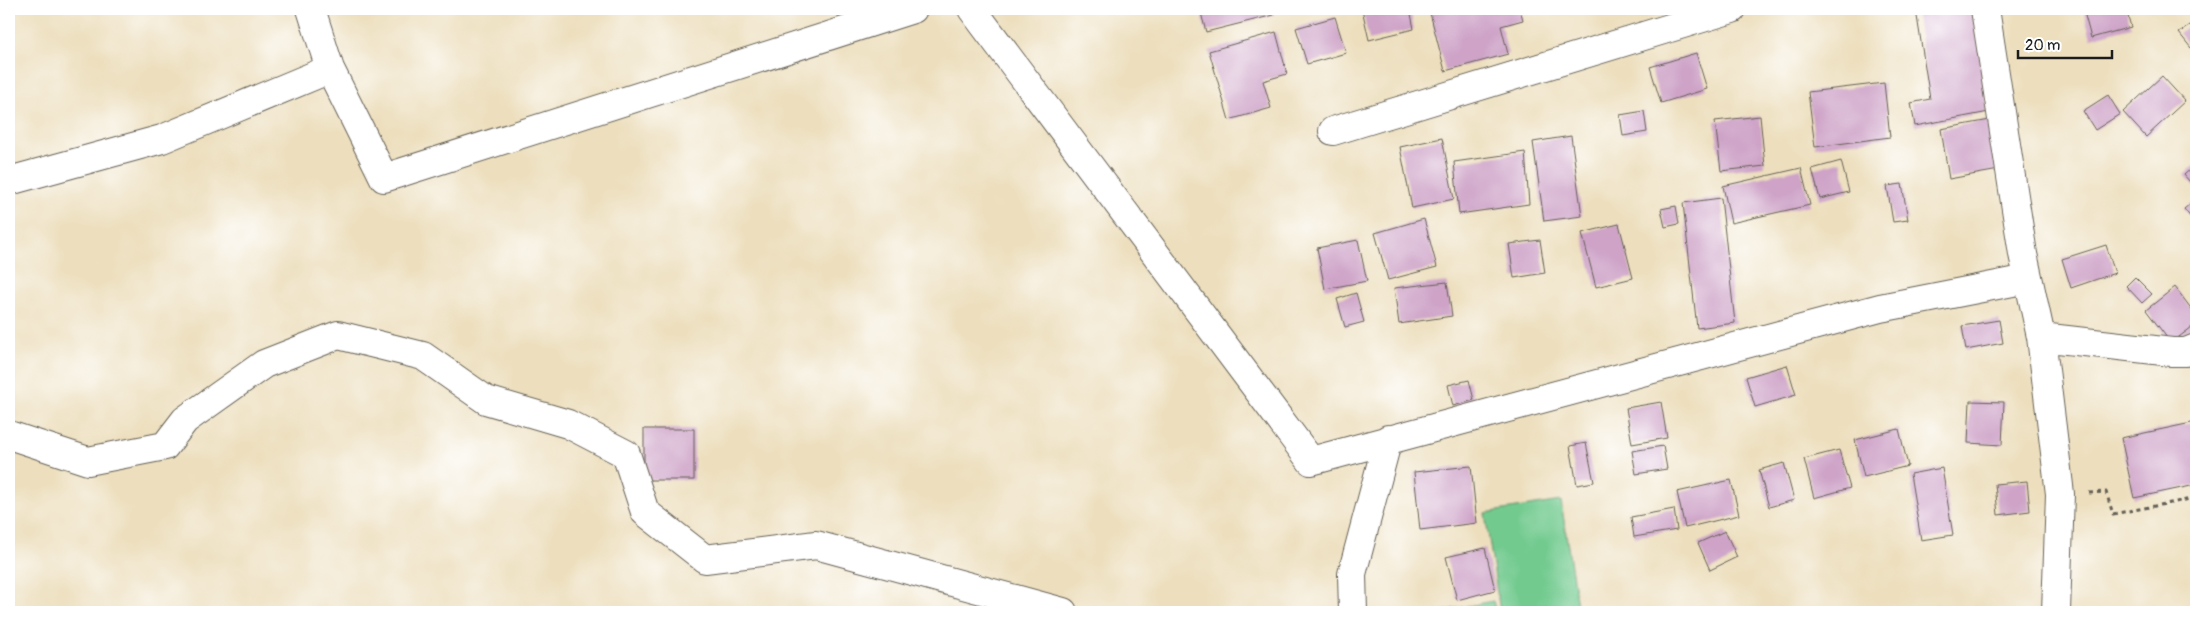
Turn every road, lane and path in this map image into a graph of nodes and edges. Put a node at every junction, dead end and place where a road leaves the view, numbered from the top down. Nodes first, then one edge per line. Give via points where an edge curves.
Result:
1 (311, 9) edge
2 (913, 9) edge
3 (972, 9) edge
4 (1732, 9) edge
5 (1985, 9) edge
6 (330, 69) junction
7 (1333, 131) dead end
8 (9, 182) edge
9 (2028, 279) junction
10 (2041, 337) junction
11 (2196, 348) edge
12 (9, 435) edge
13 (1388, 439) junction
14 (2060, 494) junction
15 (2196, 498) edge
16 (1063, 612) edge
17 (1353, 612) edge
18 (2056, 612) edge

1 - 6 street
2 - 6 street via 384,178
3 - 13 street via 1310,461
4 - 7 street
5 - 9 street
6 - 8 street via 162,139
9 - 10 street
9 - 13 street via 1880,308
10 - 11 street via 2172,352
10 - 14 street
12 - 16 street via 88,461 165,446 185,420 264,364 338,335 423,356 486,400 568,424 626,454 645,512 705,559 816,546
13 - 17 street via 1352,574
14 - 15 path via 2106,492 2113,514
14 - 18 street

